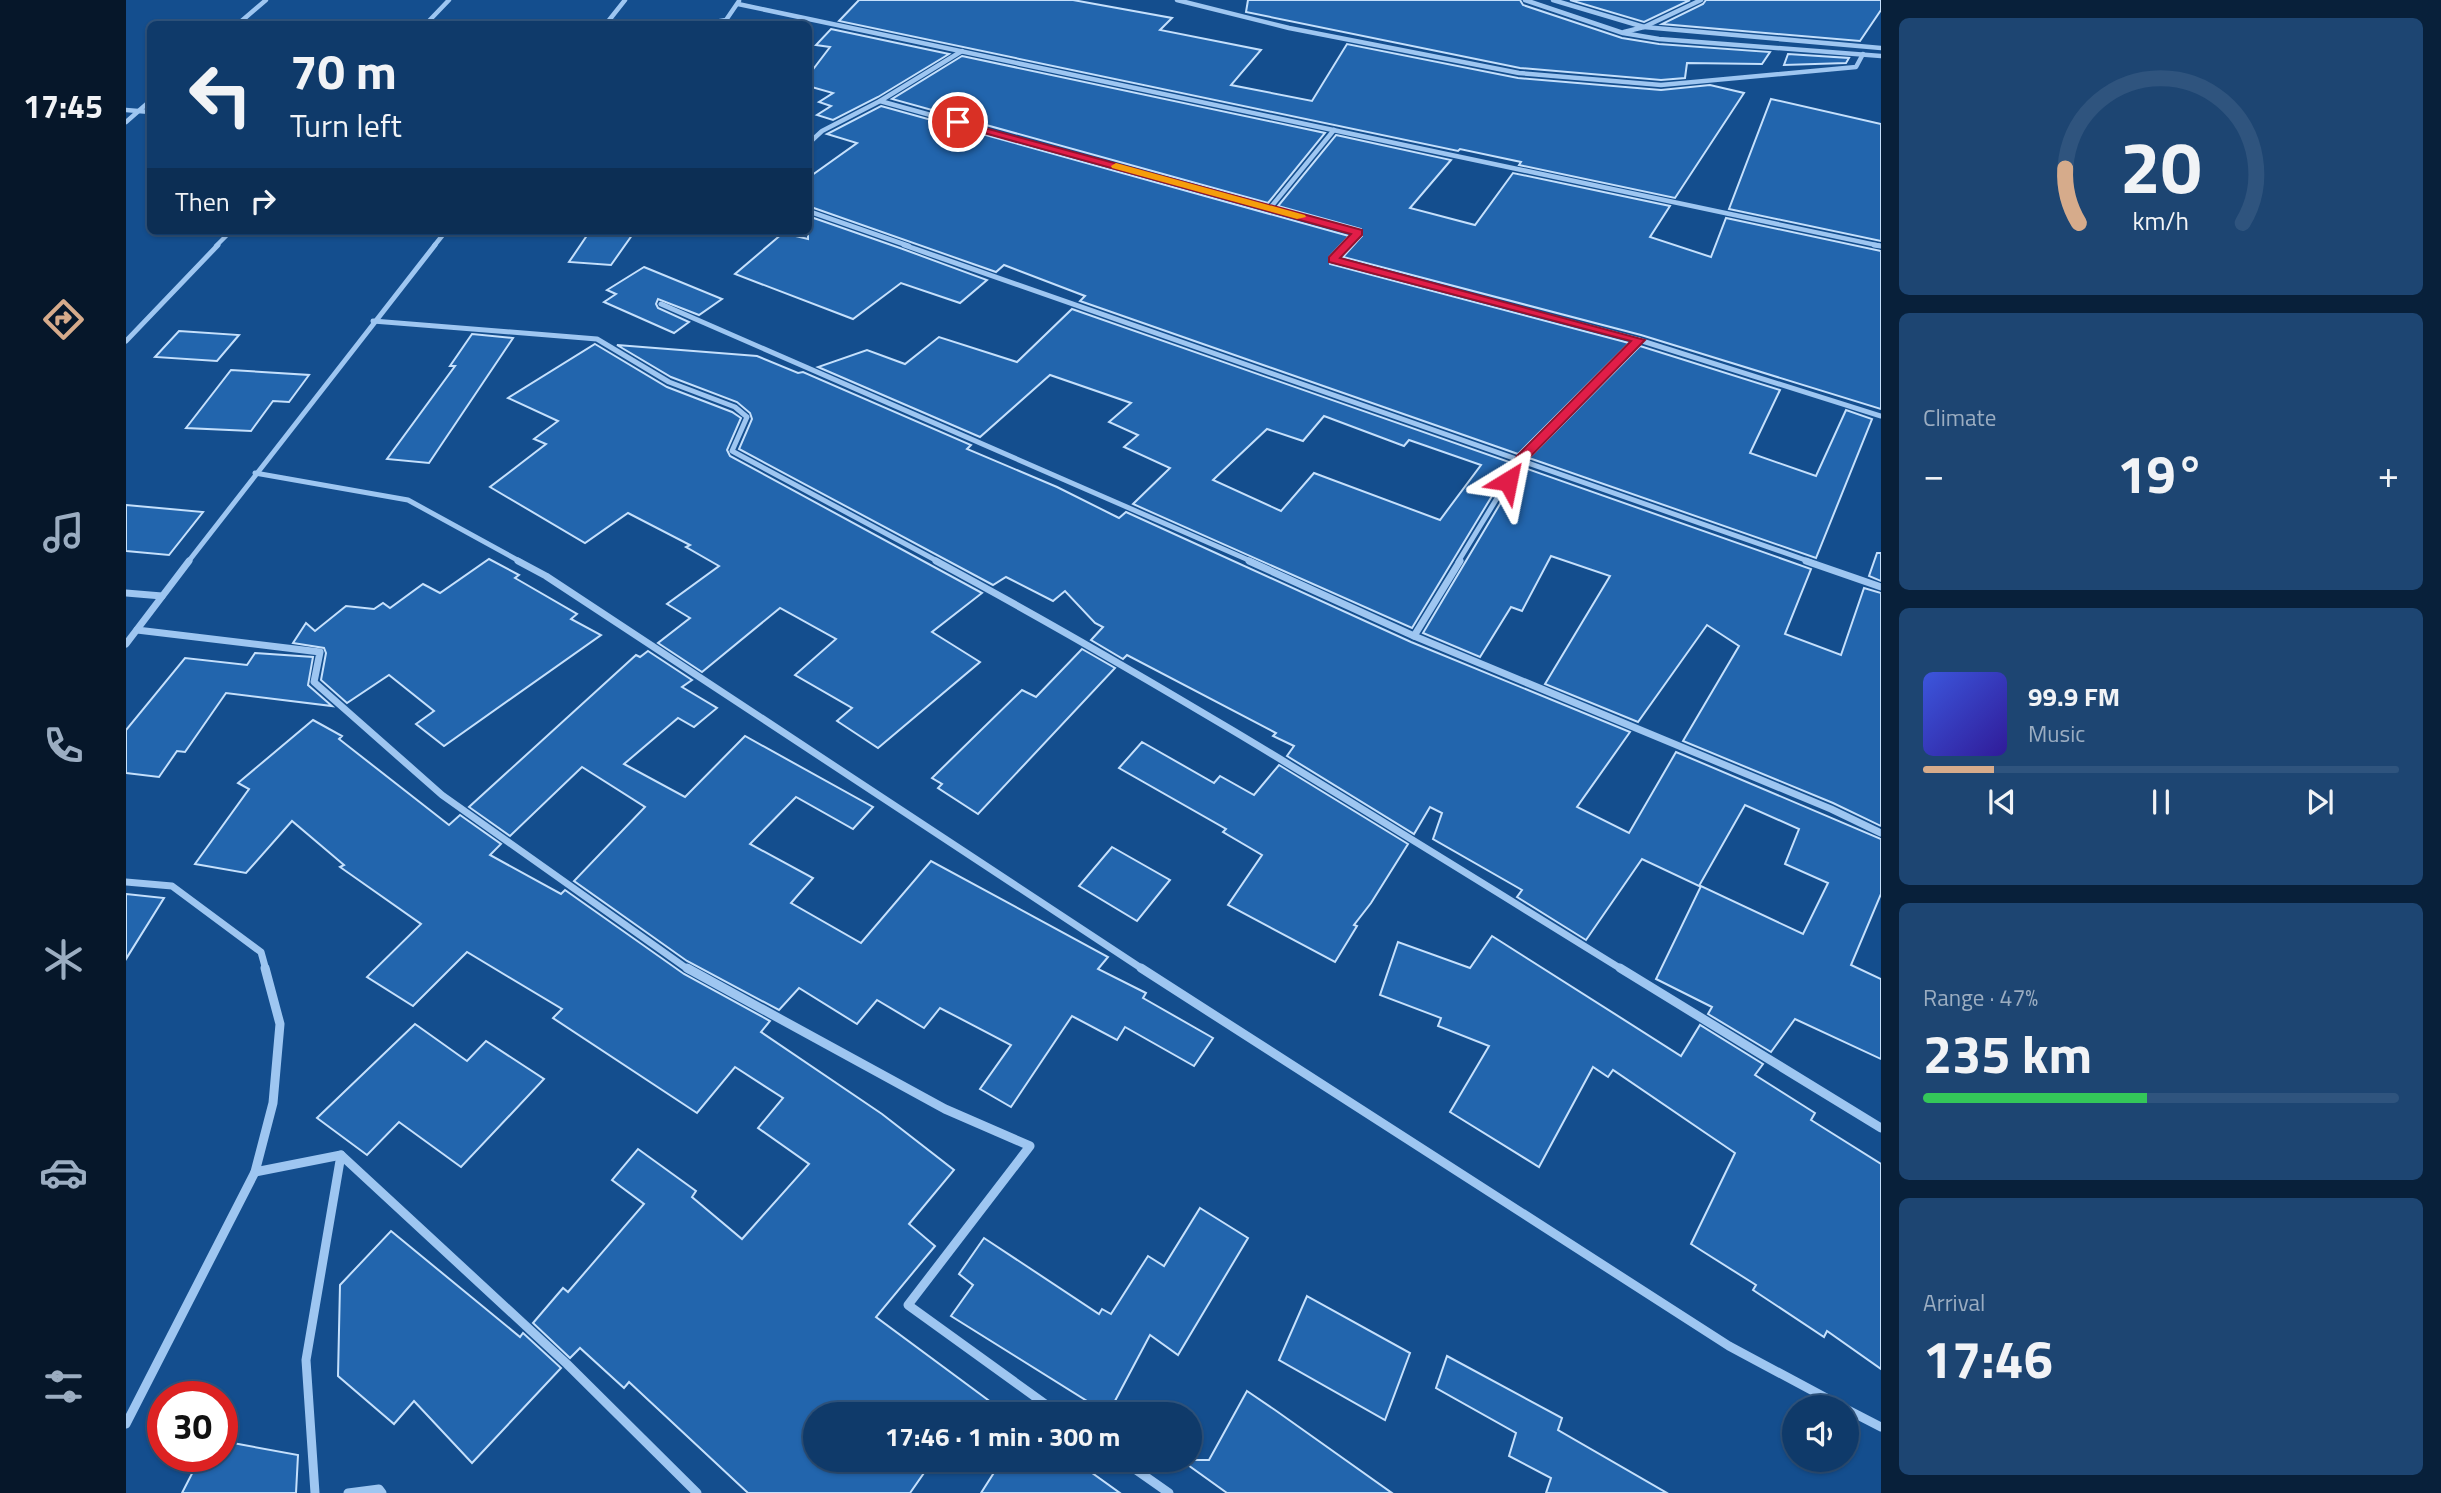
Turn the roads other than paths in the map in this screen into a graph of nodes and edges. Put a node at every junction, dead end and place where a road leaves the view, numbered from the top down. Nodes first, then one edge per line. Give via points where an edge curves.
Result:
1 (266, 0) edge
2 (449, 0) edge
3 (625, 0) edge
4 (1177, 0) edge
5 (1524, 0) edge
6 (1553, 0) edge
7 (1701, 0) edge
8 (739, 2) edge
9 (242, 21) edge
10 (429, 21) edge
11 (609, 21) edge
12 (727, 21) edge
13 (1644, 27) junction
14 (1623, 33) junction
15 (1871, 47) junction
16 (1881, 48) edge
17 (963, 50) junction
18 (1863, 54) junction
19 (1873, 55) junction
20 (1881, 56) edge
21 (880, 101) junction
22 (147, 104) edge
23 (126, 110) edge
24 (139, 111) junction
25 (147, 112) edge
26 (126, 122) edge
27 (1334, 131) junction
28 (812, 140) edge
29 (1270, 208) junction
30 (812, 212) edge
31 (227, 235) edge
32 (443, 235) edge
33 (1881, 246) edge
34 (661, 304) dead end
35 (373, 321) junction
36 (1639, 340) junction
37 (126, 341) edge
38 (1881, 415) edge
39 (1521, 459) junction
40 (255, 473) junction
41 (1881, 587) edge
42 (126, 593) edge
43 (162, 596) junction
44 (137, 630) junction
45 (1414, 636) junction
46 (126, 644) edge
47 (1881, 833) edge
48 (126, 882) edge
49 (1881, 1128) edge
50 (341, 1155) junction
51 (255, 1172) junction
52 (1821, 1395) edge
53 (1042, 1402) edge
54 (1859, 1415) edge
55 (126, 1424) edge
56 (1881, 1427) edge
57 (1139, 1472) edge
58 (315, 1493) edge
59 (348, 1493) edge
60 (382, 1493) edge
61 (697, 1493) edge
62 (1169, 1493) edge

1 - 9 street
2 - 10 street
3 - 11 street
4 - 18 street via 1289,28 1519,73 1661,85 1856,67
5 - 14 street
6 - 13 street
7 - 13 street
8 - 12 street
8 - 17 street
13 - 14 street
13 - 15 street
14 - 18 street via 1706,45
15 - 16 street
15 - 19 street
17 - 21 street
17 - 27 street
18 - 19 street
19 - 20 street
21 - 28 street
21 - 29 street
22 - 24 street
23 - 24 street
24 - 25 street
24 - 26 street
27 - 29 street
27 - 33 street
29 - 36 street via 1358,233 1333,260
30 - 39 street
31 - 37 street
32 - 35 street
34 - 45 street
35 - 40 street
35 - 49 street via 597,339 668,382 735,407 747,417 732,451 1029,611 1290,765
36 - 38 street
36 - 39 street
39 - 41 street
39 - 45 street
40 - 43 street
40 - 52 street via 408,500 546,576 1132,962 1729,1346
42 - 43 street
43 - 44 street
44 - 46 street
44 - 53 street via 320,652 314,682 442,795 690,970 945,1109 1030,1146 908,1305
45 - 47 street
48 - 51 street via 172,886 261,953 280,1024 274,1103
50 - 51 street
50 - 58 street via 306,1360
50 - 61 street via 567,1364
51 - 55 street
54 - 56 street
57 - 62 street
59 - 60 street via 379,1489

